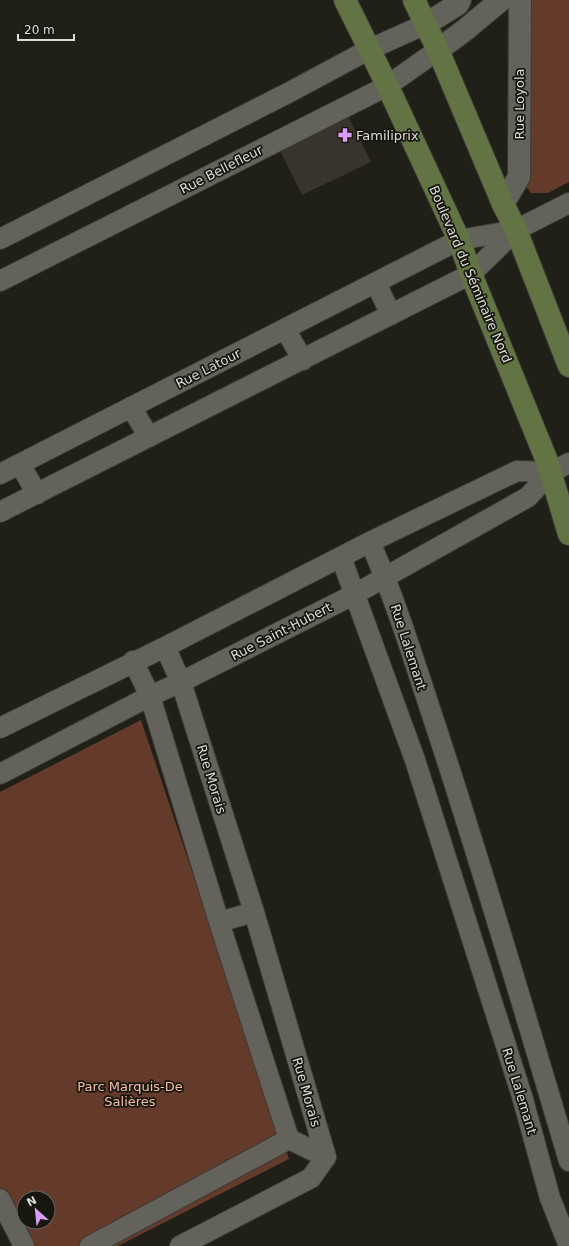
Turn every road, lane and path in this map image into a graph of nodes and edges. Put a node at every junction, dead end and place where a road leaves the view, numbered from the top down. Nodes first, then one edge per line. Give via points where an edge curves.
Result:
1 (345, 0) edge
2 (414, 0) edge
3 (460, 0) edge
4 (501, 0) edge
5 (520, 0) edge
6 (426, 24) junction
7 (370, 49) junction
8 (438, 50) junction
9 (388, 86) junction
10 (569, 203) edge
11 (504, 204) junction
12 (516, 230) junction
13 (0, 238) edge
14 (459, 240) junction
15 (471, 274) junction
16 (0, 281) edge
17 (376, 283) junction
18 (392, 315) junction
19 (285, 329) junction
20 (303, 360) junction
21 (569, 366) edge
22 (131, 407) junction
23 (149, 437) junction
24 (20, 464) junction
25 (560, 468) edge
26 (0, 474) edge
27 (37, 494) junction
28 (0, 512) edge
29 (569, 534) edge
30 (370, 542) junction
31 (341, 557) junction
32 (385, 577) junction
33 (355, 594) junction
34 (165, 647) junction
35 (133, 661) junction
36 (181, 682) junction
37 (150, 696) junction
38 (0, 728) edge
39 (444, 753) junction
40 (415, 760) junction
41 (0, 774) edge
42 (254, 912) junction
43 (219, 922) junction
44 (500, 927) junction
45 (471, 936) junction
46 (288, 1139) junction
47 (326, 1157) junction
48 (569, 1161) edge
49 (0, 1199) edge
50 (24, 1246) edge
51 (90, 1246) edge
52 (180, 1246) edge
53 (569, 1246) edge

1 - 7 main road, Boulevard du Séminaire Nord
2 - 6 main road
3 - 6 street via 458,4
4 - 8 street
5 - 11 street, Rue Loyola via 519,177
6 - 7 street
6 - 8 main road
7 - 9 main road, Boulevard du Séminaire Nord
7 - 13 street via 288,94
8 - 9 street, Rue Bellefleur
8 - 11 main road
9 - 14 main road, Boulevard du Séminaire Nord
9 - 16 street, Rue Bellefleur
10 - 12 street, Rue Latour
11 - 12 main road
12 - 14 street, Rue Latour
12 - 15 street, Rue Latour
12 - 21 main road
14 - 15 main road, Boulevard du Séminaire Nord
14 - 17 street, Rue Latour
15 - 18 street, Rue Latour
15 - 25 main road, Boulevard du Séminaire Nord
17 - 18 street
17 - 19 street, Rue Latour
18 - 20 street, Rue Latour
19 - 20 street
19 - 22 street, Rue Latour
20 - 23 street, Rue Latour
22 - 23 street
22 - 24 street, Rue Latour
23 - 27 street, Rue Latour
24 - 26 street, Rue Latour
24 - 27 street
25 - 29 main road, Boulevard du Séminaire Nord
25 - 30 street via 517,471
25 - 32 street, Rue Saint-Hubert via 528,497
27 - 28 street, Rue Latour
30 - 31 street
30 - 32 street, Rue Lalemant
31 - 33 street, Rue Lalemant
31 - 34 street
32 - 33 street, Rue Saint-Hubert
32 - 39 street, Rue Lalemant
33 - 36 street, Rue Saint-Hubert
33 - 40 street, Rue Lalemant
34 - 35 street
34 - 36 street, Rue Morais
35 - 37 street
35 - 38 street
36 - 37 street, Rue Saint-Hubert
36 - 42 street, Rue Morais
37 - 41 street, Rue Saint-Hubert
37 - 43 street
39 - 40 street
39 - 44 street, Rue Lalemant
40 - 45 street, Rue Lalemant
42 - 43 street
42 - 47 street, Rue Morais
43 - 46 street
44 - 45 street
44 - 48 street, Rue Lalemant
45 - 53 street, Rue Lalemant via 522,1096 550,1198
46 - 47 street, Rue Morais
46 - 51 street
47 - 52 street via 311,1178
49 - 50 street

